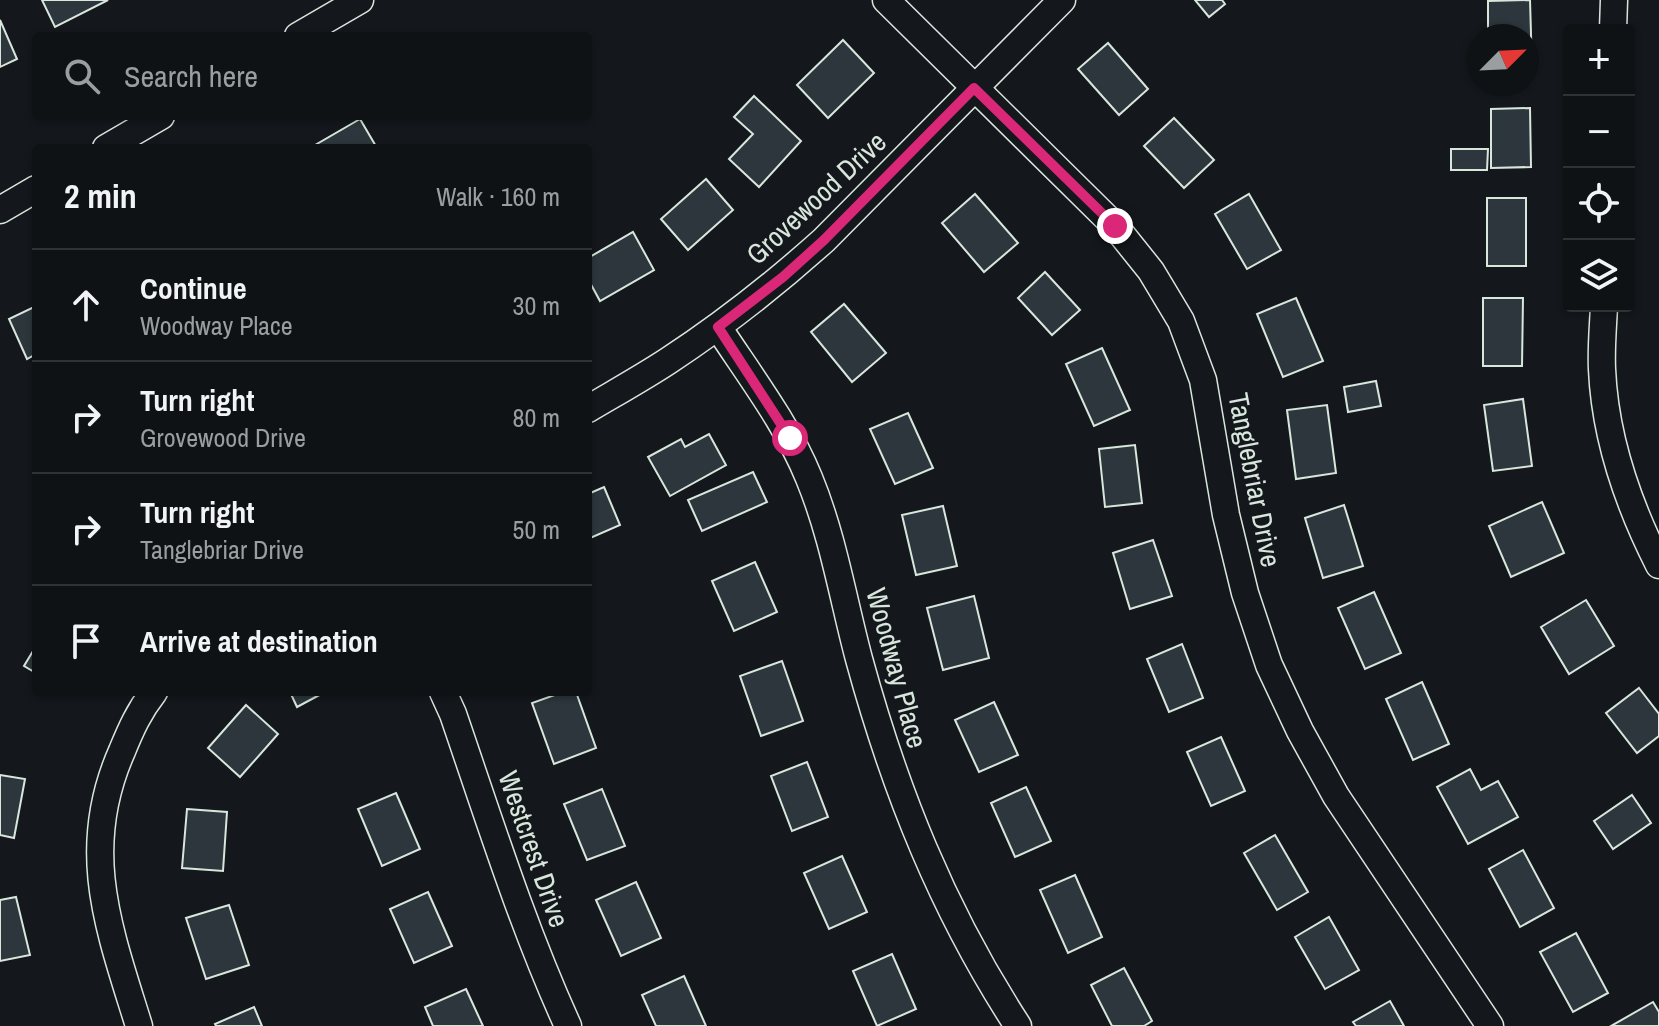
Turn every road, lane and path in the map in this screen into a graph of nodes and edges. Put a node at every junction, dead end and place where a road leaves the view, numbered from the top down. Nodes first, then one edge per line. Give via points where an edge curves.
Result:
1 (360, 0) edge
2 (886, 0) edge
3 (1062, 0) edge
4 (1614, 0) edge
5 (1613, 24) edge
6 (305, 32) edge
7 (974, 88) junction
8 (154, 120) edge
9 (113, 144) edge
10 (32, 191) edge
11 (0, 210) edge
12 (1604, 312) edge
13 (718, 327) junction
14 (592, 407) edge
15 (1659, 565) edge
16 (151, 696) edge
17 (445, 696) edge
18 (139, 1026) edge
19 (568, 1026) edge
20 (1018, 1026) edge
21 (1490, 1026) edge

1 - 6 street
2 - 7 street, Tanglebriar Drive
3 - 7 street, Grovewood Drive
4 - 5 street
7 - 13 street, Grovewood Drive via 824,240
7 - 21 street, Tanglebriar Drive via 1115,226 1181,321 1203,380 1226,515 1269,665 1336,796
8 - 9 street
10 - 11 street
12 - 15 street via 1602,368 1619,473
13 - 14 street, Grovewood Drive
13 - 20 street, Woodway Place via 808,474 888,759 911,822 945,897
16 - 18 street via 111,774 100,839 111,935
17 - 19 street, Westcrest Drive

